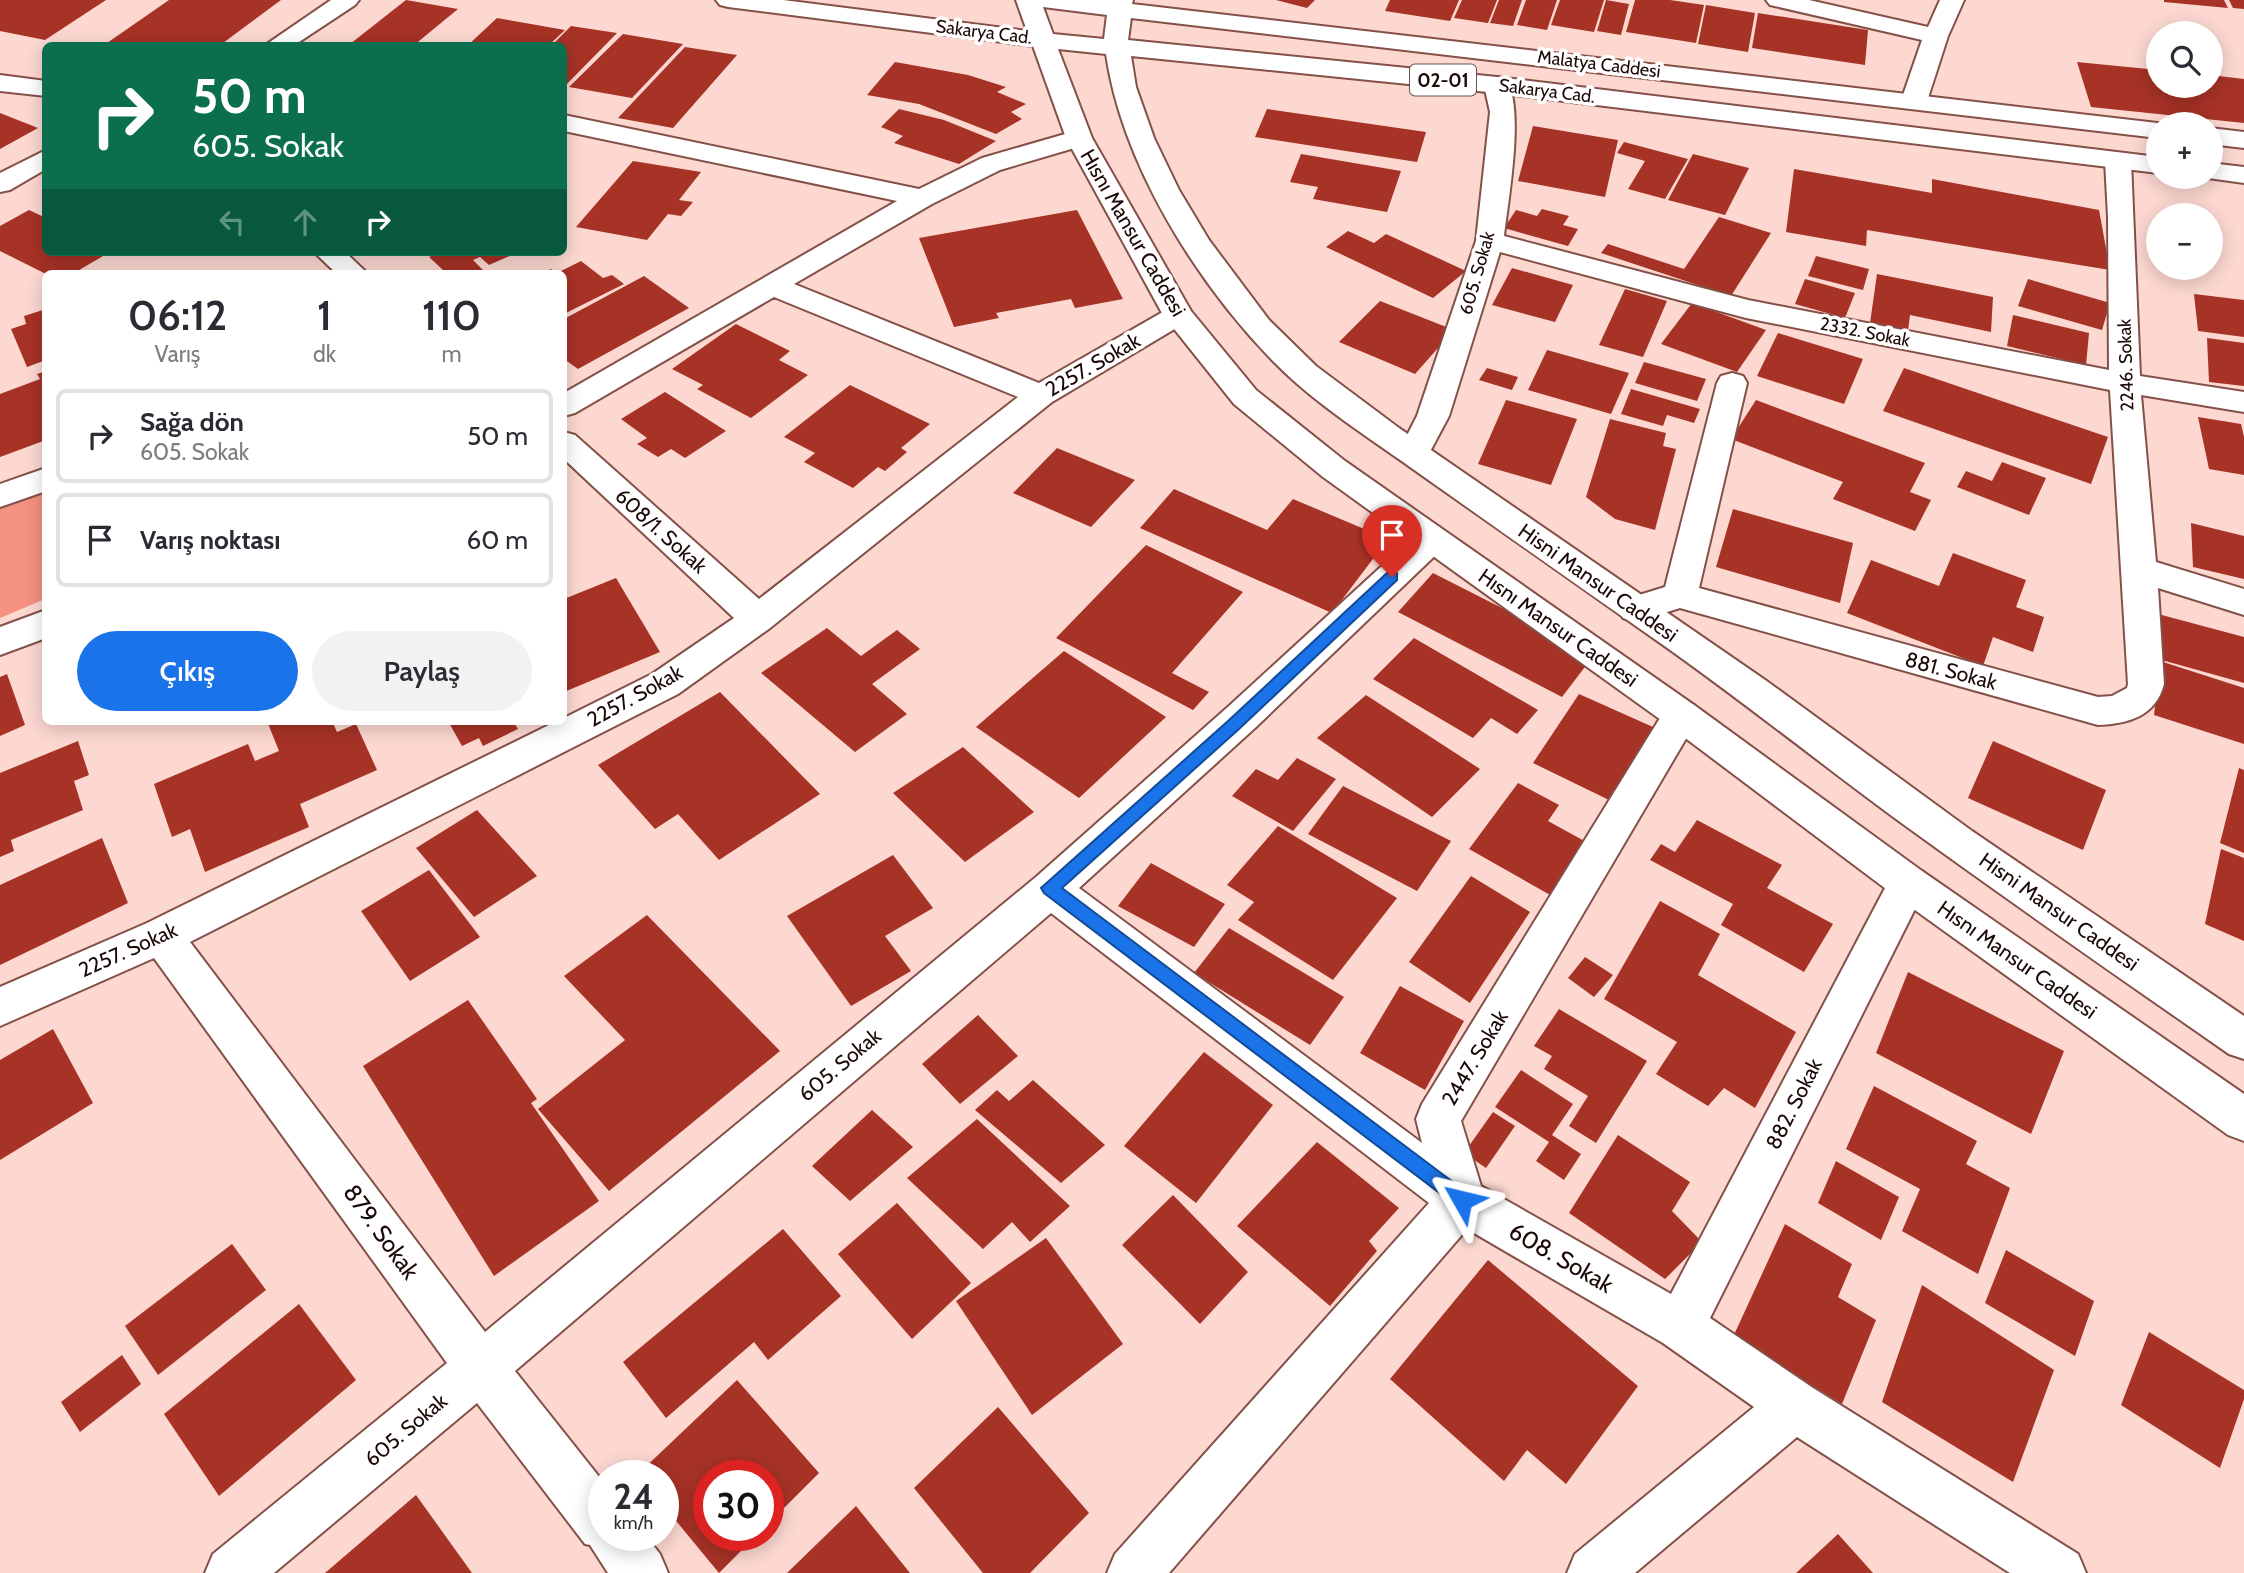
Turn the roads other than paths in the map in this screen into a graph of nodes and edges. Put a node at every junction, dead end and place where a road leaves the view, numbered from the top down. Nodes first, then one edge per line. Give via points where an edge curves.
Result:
1 (347, 0) edge
2 (728, 0) edge
3 (1028, 0) edge
4 (1040, 0) edge
5 (1779, 0) edge
6 (1952, 0) edge
7 (1119, 4) edge
8 (1936, 36) junction
9 (1041, 40) junction
10 (282, 42) edge
11 (1115, 48) junction
12 (0, 83) edge
13 (1497, 85) junction
14 (42, 88) edge
15 (1914, 101) junction
16 (567, 124) edge
17 (2146, 129) edge
18 (1079, 138) junction
19 (2223, 138) edge
20 (2244, 140) edge
21 (42, 160) edge
22 (2118, 161) junction
23 (2146, 164) edge
24 (2223, 173) edge
25 (2244, 175) edge
26 (0, 184) edge
27 (922, 198) junction
28 (1490, 241) junction
29 (333, 256) edge
30 (349, 270) edge
31 (773, 286) junction
32 (1178, 316) junction
33 (1732, 383) dead end
34 (2124, 383) junction
35 (1041, 396) junction
36 (2244, 402) edge
37 (567, 404) edge
38 (567, 445) edge
39 (1414, 453) junction
40 (42, 480) edge
41 (0, 496) edge
42 (1431, 540) junction
43 (2141, 569) junction
44 (1680, 595) junction
45 (2244, 601) edge
46 (1635, 609) junction
47 (758, 619) junction
48 (42, 625) edge
49 (0, 642) edge
50 (1681, 715) junction
51 (1908, 883) junction
52 (1050, 888) junction
53 (162, 936) junction
54 (0, 1007) edge
55 (2244, 1040) edge
56 (2244, 1121) edge
57 (1462, 1200) junction
58 (1680, 1326) junction
59 (481, 1367) junction
60 (1795, 1406) junction
61 (588, 1504) edge
62 (624, 1551) edge
63 (232, 1573) edge
64 (641, 1573) edge
65 (1134, 1573) edge
66 (1594, 1573) edge
67 (2059, 1573) edge

1 - 10 street
2 - 9 street, Sakarya Cad. / 02-01
3 - 9 street, Hısnı Mansur Caddesi
4 - 7 street, Malatya Caddesi
5 - 8 street
6 - 8 street
7 - 11 street, Hisni Mansur Caddesi
7 - 15 street, Malatya Caddesi
8 - 15 street
9 - 11 street, Sakarya Cad. / 02-01
9 - 18 street, Hısnı Mansur Caddesi
11 - 13 street, Sakarya Cad. / 02-01
11 - 39 street, Hisni Mansur Caddesi via 1132,122 1191,234 1235,299 1286,355 1351,410
12 - 14 street
13 - 22 street, Sakarya Cad. / 02-01
13 - 28 street, 605. Sokak via 1503,112
15 - 17 street, Malatya Caddesi
16 - 27 street
18 - 27 street via 991,164
18 - 32 street, Hısnı Mansur Caddesi
19 - 20 street
21 - 26 street
22 - 23 street, Sakarya Cad. / 02-01
22 - 34 street, 2246. Sokak via 2123,204
24 - 25 street
27 - 31 street
28 - 34 street, 2332. Sokak via 1746,309
28 - 39 street, 605. Sokak via 1433,416
29 - 30 street
31 - 35 street
31 - 37 street
32 - 35 street, 2257. Sokak
32 - 42 street, Hısnı Mansur Caddesi via 1245,397
33 - 44 street
34 - 36 street, 2332. Sokak
34 - 43 street, 2246. Sokak
35 - 47 street, 2257. Sokak
38 - 47 street, 608/1. Sokak
39 - 46 street, Hisni Mansur Caddesi
40 - 41 street
42 - 50 street, Hısnı Mansur Caddesi
42 - 52 street, 605. Sokak via 1234,725
43 - 44 street, 881. Sokak via 2146,684 2143,696 2118,710 2098,711
43 - 45 street
44 - 46 street
46 - 55 street, Hisni Mansur Caddesi
47 - 53 street, 2257. Sokak via 665,684
48 - 49 street
50 - 51 street, Hısnı Mansur Caddesi
50 - 57 street, 2447. Sokak via 1438,1119
51 - 56 street, Hısnı Mansur Caddesi
51 - 58 street, 882. Sokak
52 - 57 street, 608. Sokak
52 - 59 street, 605. Sokak
53 - 54 street, 2257. Sokak
53 - 59 street, 879. Sokak
57 - 58 street, 608. Sokak
57 - 65 street
58 - 60 street, 608. Sokak
59 - 61 street, 879. Sokak
59 - 63 street, 605. Sokak
60 - 66 street
60 - 67 street, 608. Sokak
62 - 64 street

